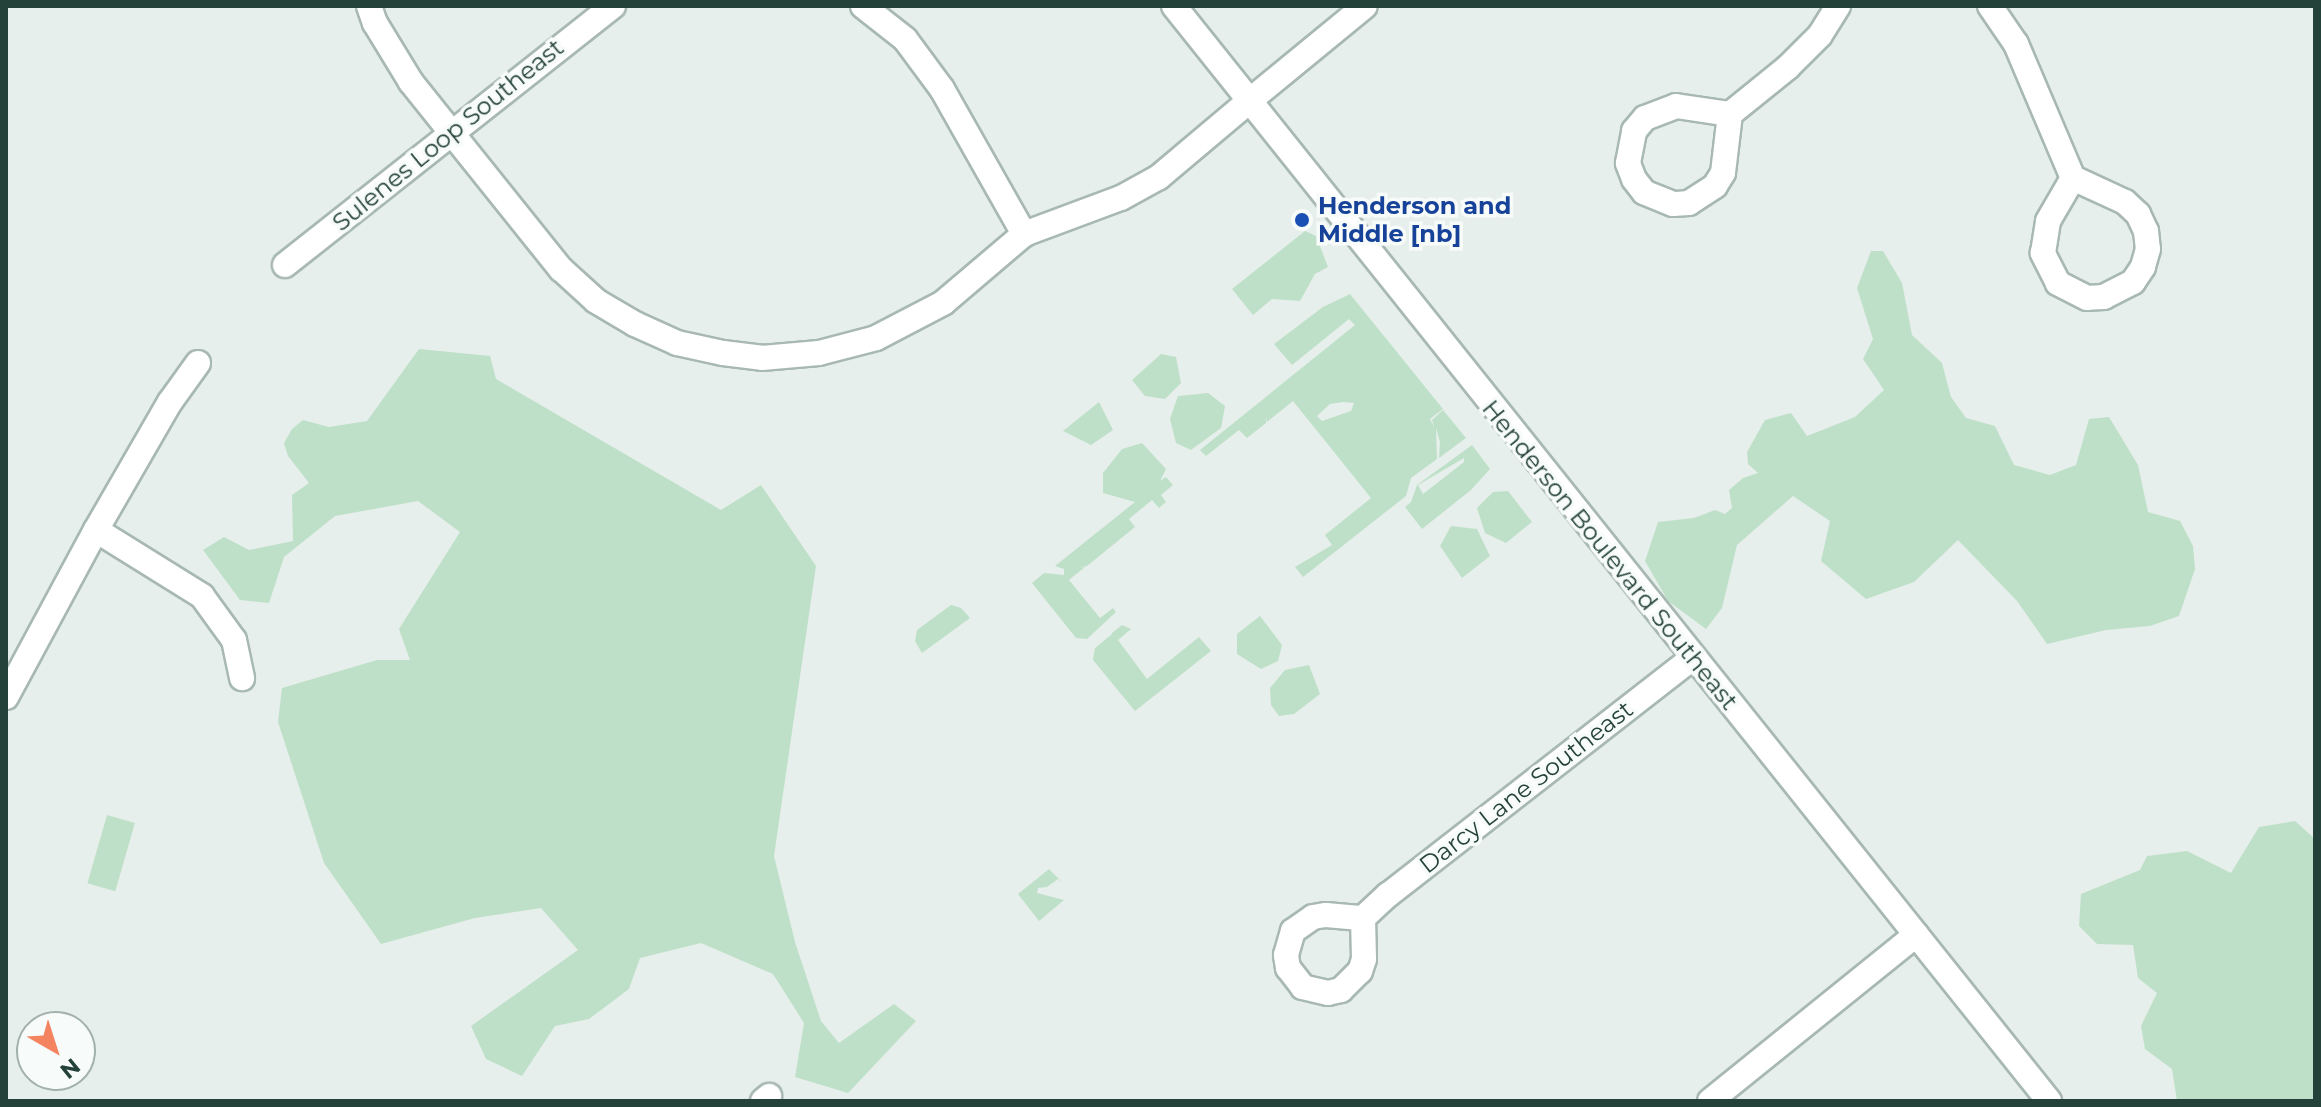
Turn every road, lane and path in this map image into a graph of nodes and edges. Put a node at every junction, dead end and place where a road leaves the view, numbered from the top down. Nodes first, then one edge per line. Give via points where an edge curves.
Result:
1 (369, 6) edge
2 (613, 6) edge
3 (863, 6) edge
4 (1174, 6) edge
5 (1365, 6) edge
6 (1838, 6) edge
7 (1990, 6) edge
8 (1248, 102) junction
9 (1730, 114) junction
10 (451, 133) junction
11 (2073, 178) junction
12 (1024, 234) junction
13 (285, 265) dead end
14 (198, 363) dead end
15 (96, 530) junction
16 (1692, 658) junction
17 (242, 678) dead end
18 (6, 697) edge
19 (1363, 918) dead end
20 (1916, 935) junction
21 (1710, 1101) edge
22 (2049, 1101) edge

1 - 10 street via 411,82
2 - 10 street, Sulenes Loop Southeast
3 - 12 street via 905,39 942,89
4 - 8 street, Henderson Boulevard Southeast
5 - 8 street
6 - 9 street via 1820,35 1788,67
7 - 11 street via 2016,44
8 - 12 street via 1159,177 1121,198
8 - 16 street, Henderson Boulevard Southeast
9 - 9 street via 1676,106 1645,118 1628,147 1634,179 1657,200 1673,204 1703,196 1723,173
10 - 12 street via 561,269 596,301 677,343 723,353 762,358 819,353 876,338 943,303
10 - 13 street, Sulenes Loop Southeast
11 - 11 street via 2048,221 2043,253 2058,283 2079,295 2104,297 2126,287 2143,267 2146,231 2125,202
14 - 15 street
15 - 17 street via 202,596 234,640
15 - 18 street
16 - 19 street, Darcy Lane Southeast
16 - 20 street, Henderson Boulevard Southeast
20 - 21 street
20 - 22 street, Henderson Boulevard Southeast

